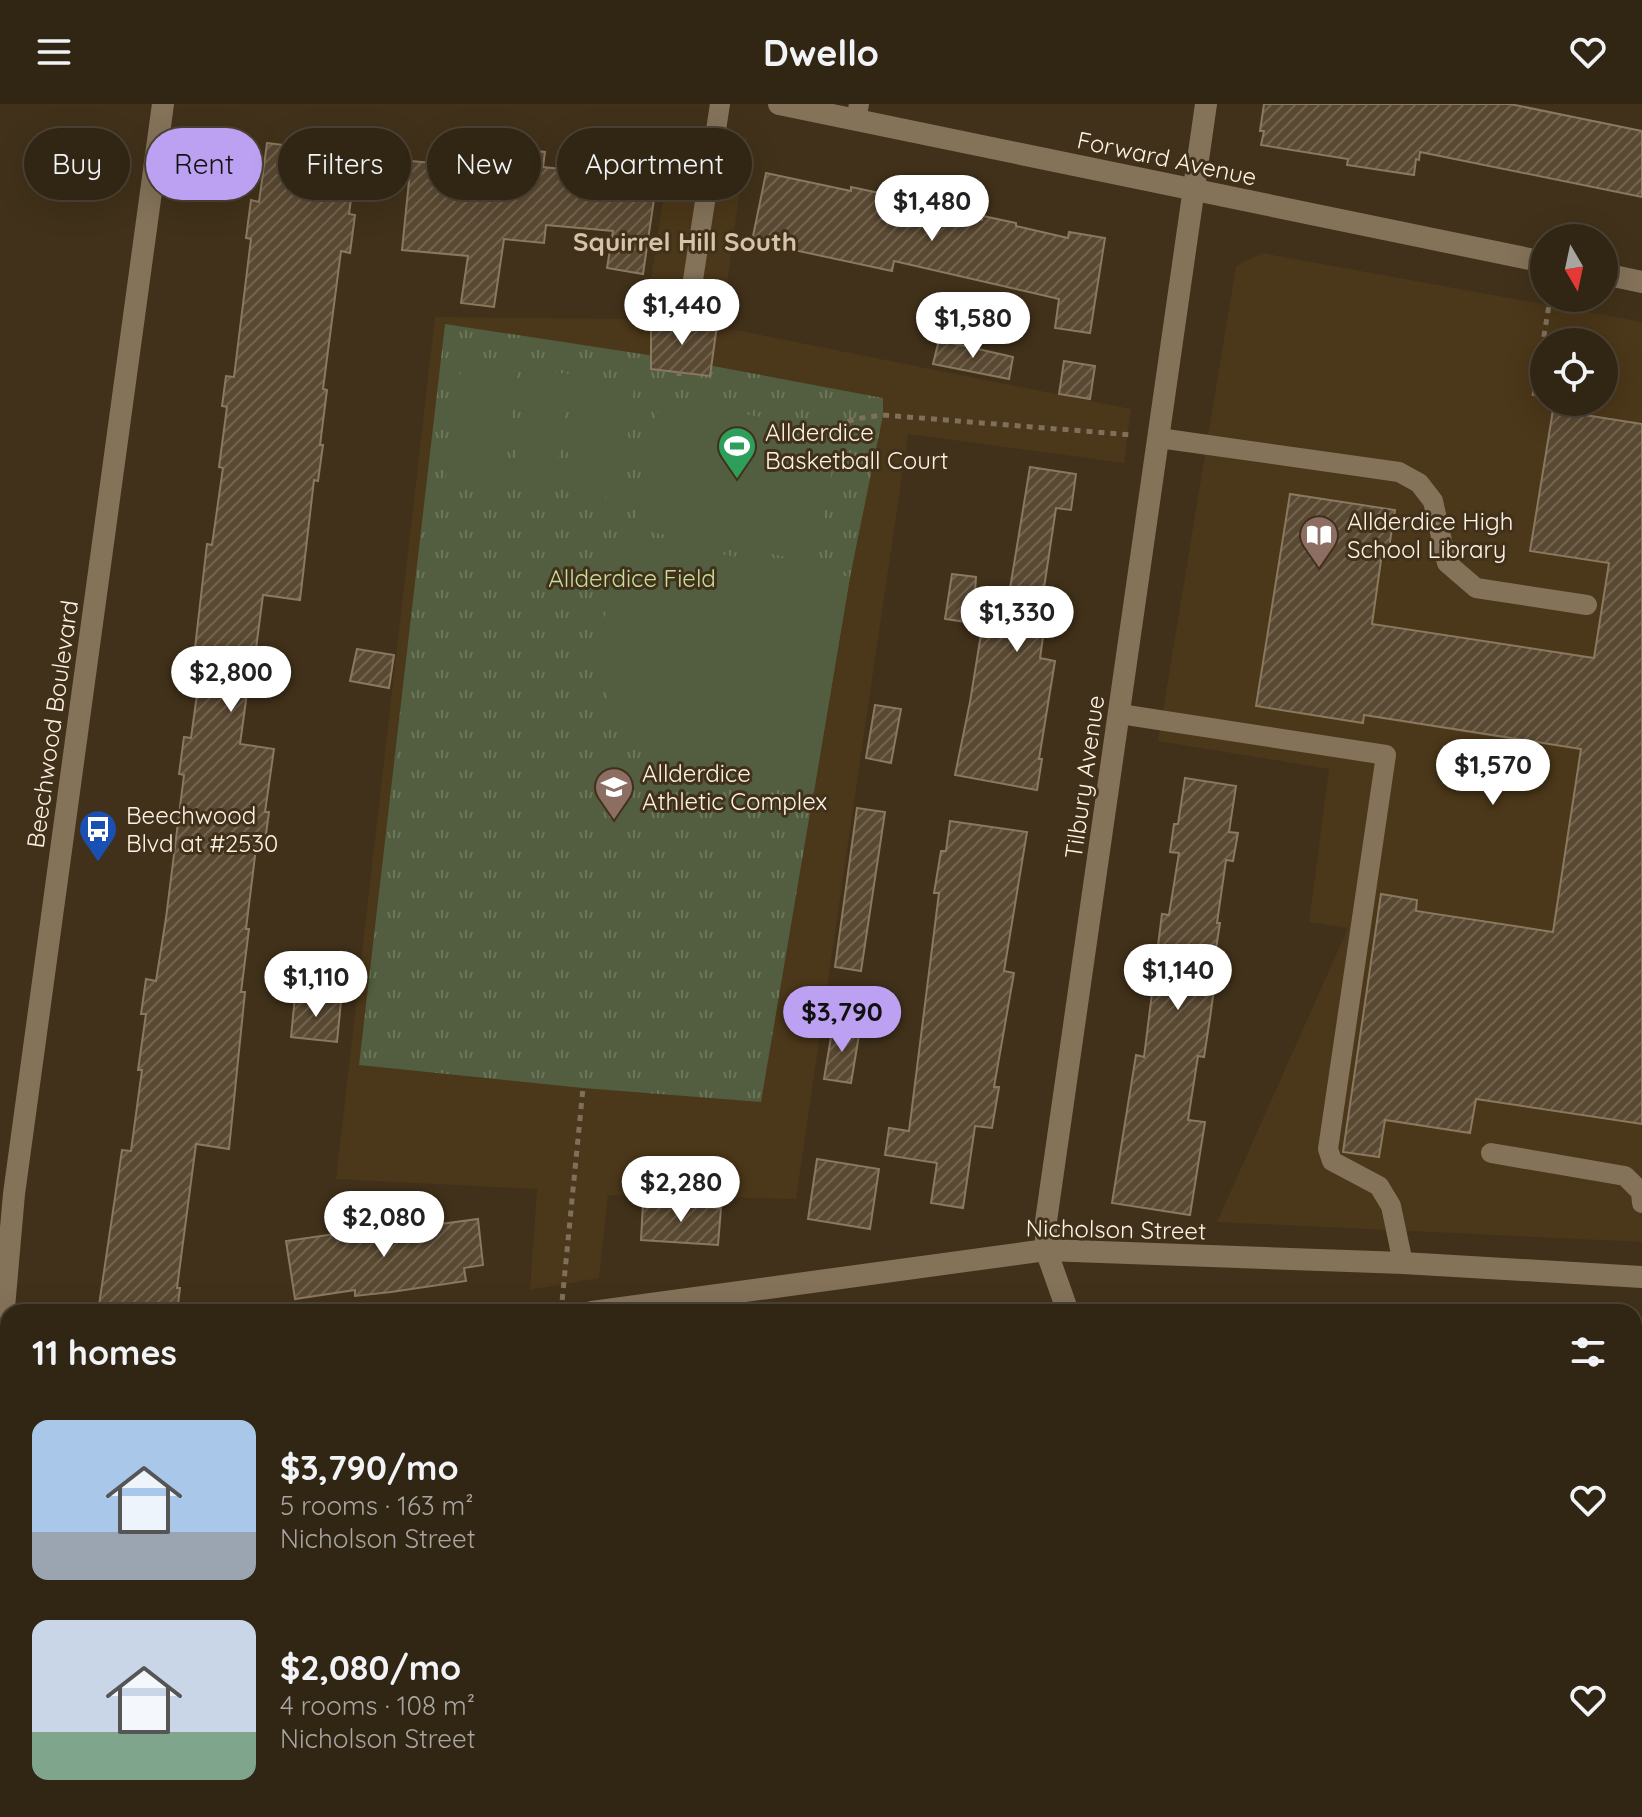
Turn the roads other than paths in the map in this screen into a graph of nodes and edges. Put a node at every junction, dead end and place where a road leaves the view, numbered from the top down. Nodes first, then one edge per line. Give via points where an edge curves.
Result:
1 (163, 104) edge
2 (720, 104) edge
3 (779, 104) edge
4 (1206, 104) edge
5 (857, 112) edge
6 (1193, 190) junction
7 (1530, 259) edge
8 (1618, 277) edge
9 (1642, 282) edge
10 (687, 319) dead end
11 (1159, 438) junction
12 (1587, 605) dead end
13 (1120, 714) junction
14 (1491, 1153) dead end
15 (7, 1191) edge
16 (1642, 1203) edge
17 (1046, 1250) junction
18 (1403, 1263) junction
19 (1642, 1277) edge
20 (2, 1304) edge
21 (651, 1304) edge
22 (1065, 1304) edge

1 - 15 street, Beechwood Boulevard
2 - 10 lane
3 - 5 street, Forward Avenue
4 - 6 street, Tilbury Avenue
5 - 6 street, Forward Avenue
6 - 7 street, Forward Avenue
6 - 11 street, Tilbury Avenue
8 - 9 street
11 - 12 lane via 1399,472 1419,483 1433,501 1447,563 1476,588
11 - 13 street, Tilbury Avenue
13 - 17 street, Tilbury Avenue
13 - 18 lane via 1386,755 1328,1149 1332,1161 1379,1186 1391,1206
14 - 16 lane via 1625,1176 1641,1192
15 - 20 street, Beechwood Boulevard
17 - 18 street, Nicholson Street
17 - 21 street, Nicholson Street
17 - 22 street, Tilbury Avenue
18 - 19 street, Nicholson Street

